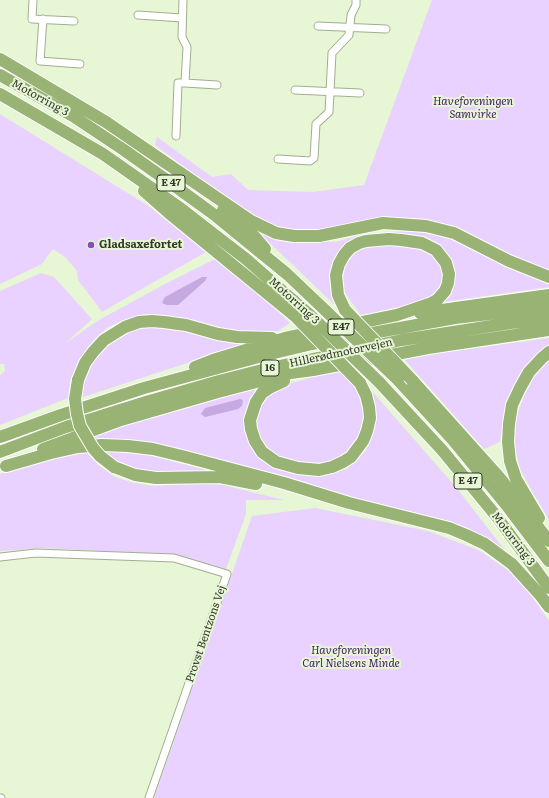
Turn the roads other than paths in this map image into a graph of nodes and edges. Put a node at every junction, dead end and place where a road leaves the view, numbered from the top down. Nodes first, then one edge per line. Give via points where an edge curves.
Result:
1 (33, 0) edge
2 (183, 0) edge
3 (356, 0) edge
4 (138, 15) dead end
5 (182, 18) junction
6 (43, 19) junction
7 (74, 21) dead end
8 (318, 26) dead end
9 (350, 28) junction
10 (386, 29) dead end
11 (0, 59) edge
12 (80, 64) dead end
13 (0, 75) edge
14 (184, 83) junction
15 (217, 85) dead end
16 (295, 90) dead end
17 (330, 92) junction
18 (0, 94) edge
19 (360, 94) dead end
20 (176, 136) dead end
21 (103, 154) junction
22 (278, 159) dead end
23 (182, 174) junction
24 (287, 274) junction
25 (549, 277) edge
26 (549, 295) edge
27 (549, 306) edge
28 (397, 315) junction
29 (549, 320) edge
30 (549, 330) edge
31 (285, 338) junction
32 (549, 352) edge
33 (313, 370) junction
34 (144, 388) junction
35 (0, 437) edge
36 (0, 452) edge
37 (3, 467) edge
38 (349, 503) junction
39 (549, 534) edge
40 (549, 541) edge
41 (0, 557) edge
42 (549, 561) edge
43 (549, 588) edge
44 (549, 607) edge
45 (149, 798) edge

1 - 6 street via 32,19
2 - 5 street
3 - 9 street via 350,15
4 - 5 street
5 - 14 street via 182,37 187,47
6 - 7 street
6 - 12 street via 40,61
8 - 9 street
9 - 10 street
9 - 17 street via 349,35 332,53
11 - 23 highway via 106,122
13 - 24 highway, Motorring 3 / E 47 via 73,116 124,150 216,216
14 - 15 street
14 - 20 street via 178,84
16 - 17 street
17 - 19 street
17 - 22 street via 329,112 316,124 314,158 310,161
18 - 21 highway, Motorring 3 / E 47
21 - 33 highway, bridge via 169,213 295,316 360,383 368,401 370,418 363,441 351,457 332,467 319,470 285,465 268,457 255,441 250,420 262,393
21 - 43 highway, Motorring 3 / E 47, bridge via 180,208 310,314 379,382 442,450 497,517
23 - 24 highway via 254,236
23 - 25 highway via 251,221 276,233 319,236 383,223 426,226 454,233
24 - 42 highway, Motorring 3 / E 47, bridge via 398,380 453,440
26 - 28 highway
27 - 34 highway, Hillerødmotorvejen / 16 via 455,318 320,343 221,366
28 - 31 highway, E47
28 - 40 highway, bridge via 437,300 448,283 446,263 436,250 422,243 377,239 350,248 336,276 338,295 345,310 499,477
29 - 36 highway, Hillerødmotorvejen / 16 via 512,323 410,339 270,368 146,402 66,427
30 - 33 highway via 428,348
31 - 34 highway via 212,360
31 - 38 highway, bridge via 237,338 186,325 152,321 125,327 104,340 85,363 78,380 75,399 80,426 100,456 114,467 135,475 156,478 204,476 234,479
32 - 39 highway via 529,372 512,405 508,442 510,461 516,479
33 - 37 highway via 291,373 121,420 31,453
34 - 35 highway, Hillerødmotorvejen / 16
37 - 38 highway via 50,453 78,448 102,445 128,446 182,456
38 - 44 highway via 450,528 484,544 512,564
41 - 45 street, Provst Bentzons Vej via 36,553 174,558 227,574

